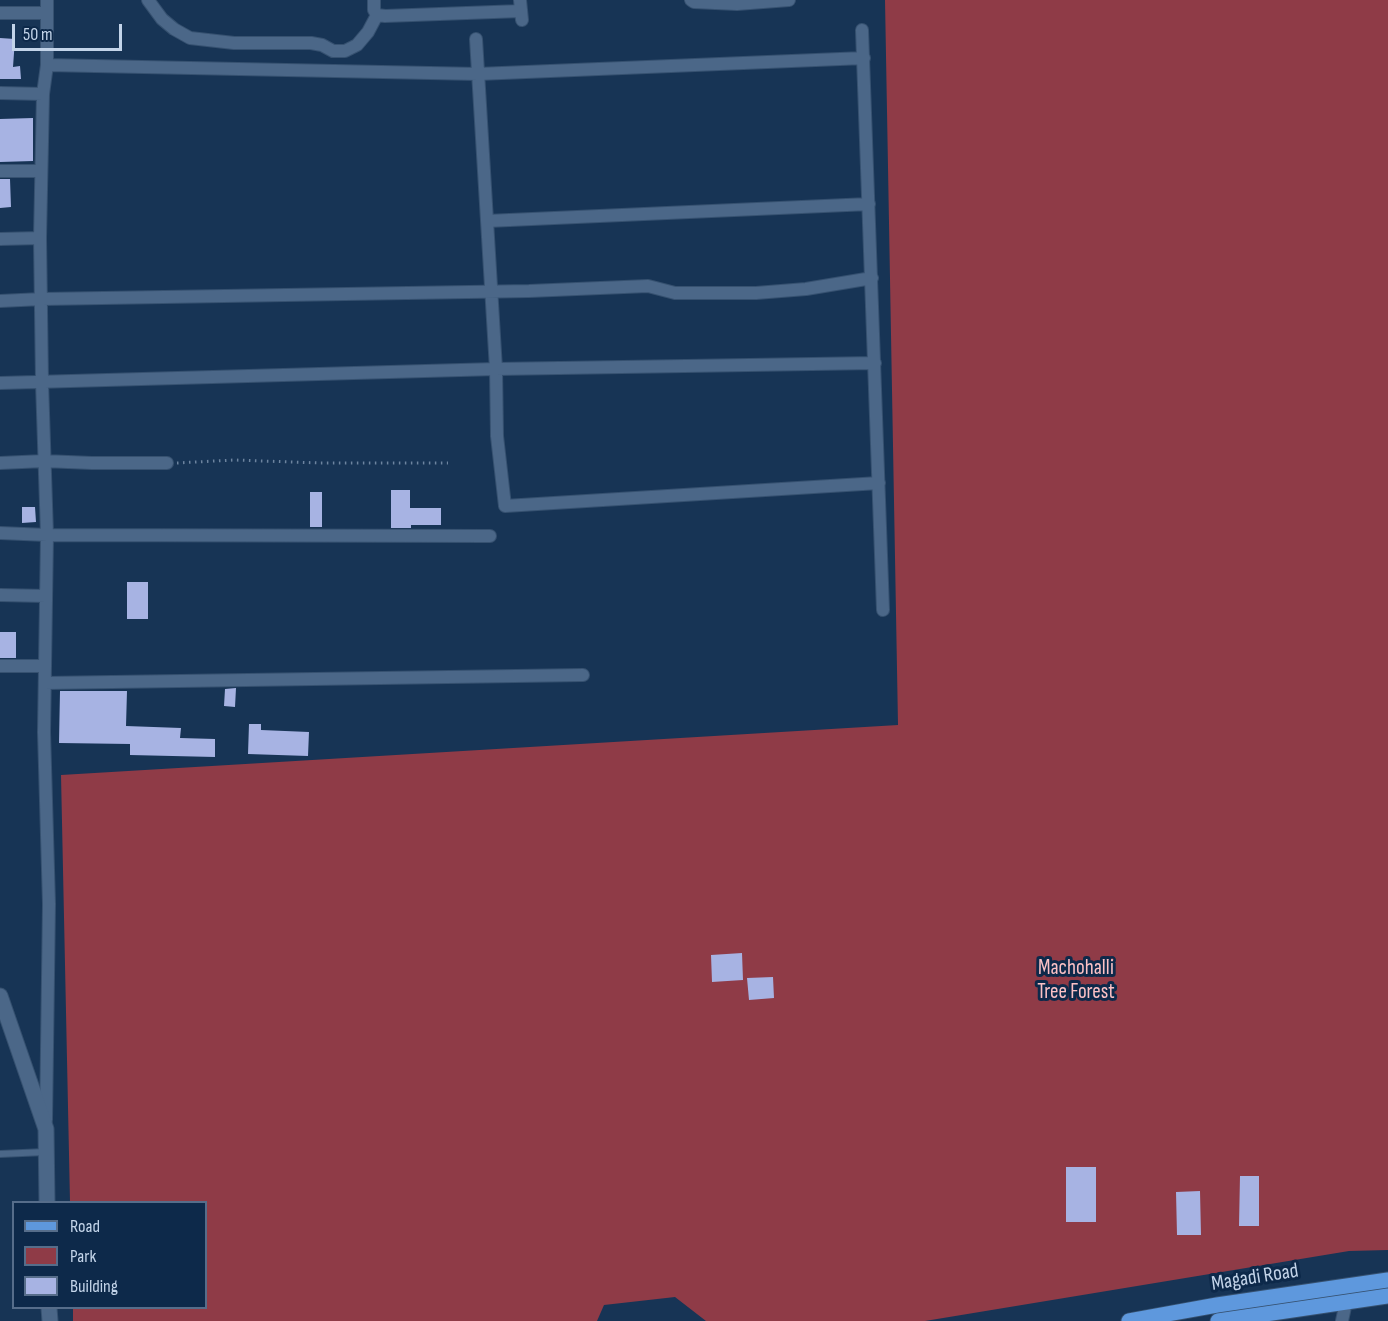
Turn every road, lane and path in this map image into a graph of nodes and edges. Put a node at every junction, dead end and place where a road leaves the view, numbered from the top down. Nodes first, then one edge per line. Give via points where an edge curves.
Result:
1 (47, 0) edge
2 (148, 0) edge
3 (374, 0) edge
4 (691, 0) edge
5 (789, 0) edge
6 (756, 1) edge
7 (521, 10) edge
8 (0, 13) edge
9 (47, 13) junction
10 (377, 15) junction
11 (862, 30) dead end
12 (476, 39) dead end
13 (864, 58) junction
14 (47, 65) junction
15 (478, 74) junction
16 (0, 93) edge
17 (43, 94) junction
18 (0, 171) edge
19 (41, 171) junction
20 (869, 204) junction
21 (487, 220) junction
22 (40, 238) junction
23 (0, 239) edge
24 (872, 278) junction
25 (491, 292) junction
26 (42, 299) junction
27 (0, 301) edge
28 (875, 363) junction
29 (496, 369) junction
30 (42, 382) junction
31 (0, 383) edge
32 (44, 461) junction
33 (0, 463) edge
34 (167, 464) joint
35 (448, 464) dead end
36 (879, 483) junction
37 (0, 533) edge
38 (46, 536) junction
39 (490, 536) dead end
40 (0, 595) edge
41 (46, 596) junction
42 (883, 610) dead end
43 (0, 666) edge
44 (45, 666) junction
45 (583, 675) dead end
46 (45, 682) junction
47 (0, 996) edge
48 (46, 1129) junction
49 (46, 1152) junction
50 (0, 1154) edge
51 (47, 1201) edge
52 (1388, 1280) edge
53 (1388, 1296) edge
54 (1346, 1302) junction
55 (1129, 1321) edge
56 (1218, 1321) edge
57 (1342, 1321) edge

1 - 9 street
2 - 10 street via 162,19 190,38 234,43 312,43 333,51 357,45
3 - 10 street
4 - 6 street via 726,4
5 - 6 street
7 - 10 street
8 - 9 street
9 - 14 street
11 - 13 street
12 - 15 street
13 - 15 street
13 - 20 street
14 - 15 street
14 - 17 street
15 - 21 street
16 - 17 street
17 - 19 street
18 - 19 street
19 - 22 street
20 - 21 street
20 - 24 street
21 - 25 street
22 - 23 street
22 - 26 street
24 - 25 street via 756,293 675,293 648,286
24 - 28 street
25 - 26 street
25 - 29 street
26 - 27 street
26 - 30 street
28 - 29 street
28 - 36 street
29 - 30 street
29 - 36 street via 497,436 505,506
30 - 31 street
30 - 32 street
32 - 33 street
32 - 34 street
32 - 38 street
34 - 35 path via 234,460
36 - 42 street
37 - 38 street
38 - 39 street
38 - 41 street
40 - 41 street
41 - 44 street
43 - 44 street
44 - 46 street
45 - 46 street
46 - 48 street via 50,904
47 - 48 street
48 - 49 street
49 - 50 lane
49 - 51 street
52 - 55 main road, Magadi Road
53 - 54 main road, Magadi Road
54 - 56 main road, Magadi Road
54 - 57 street

